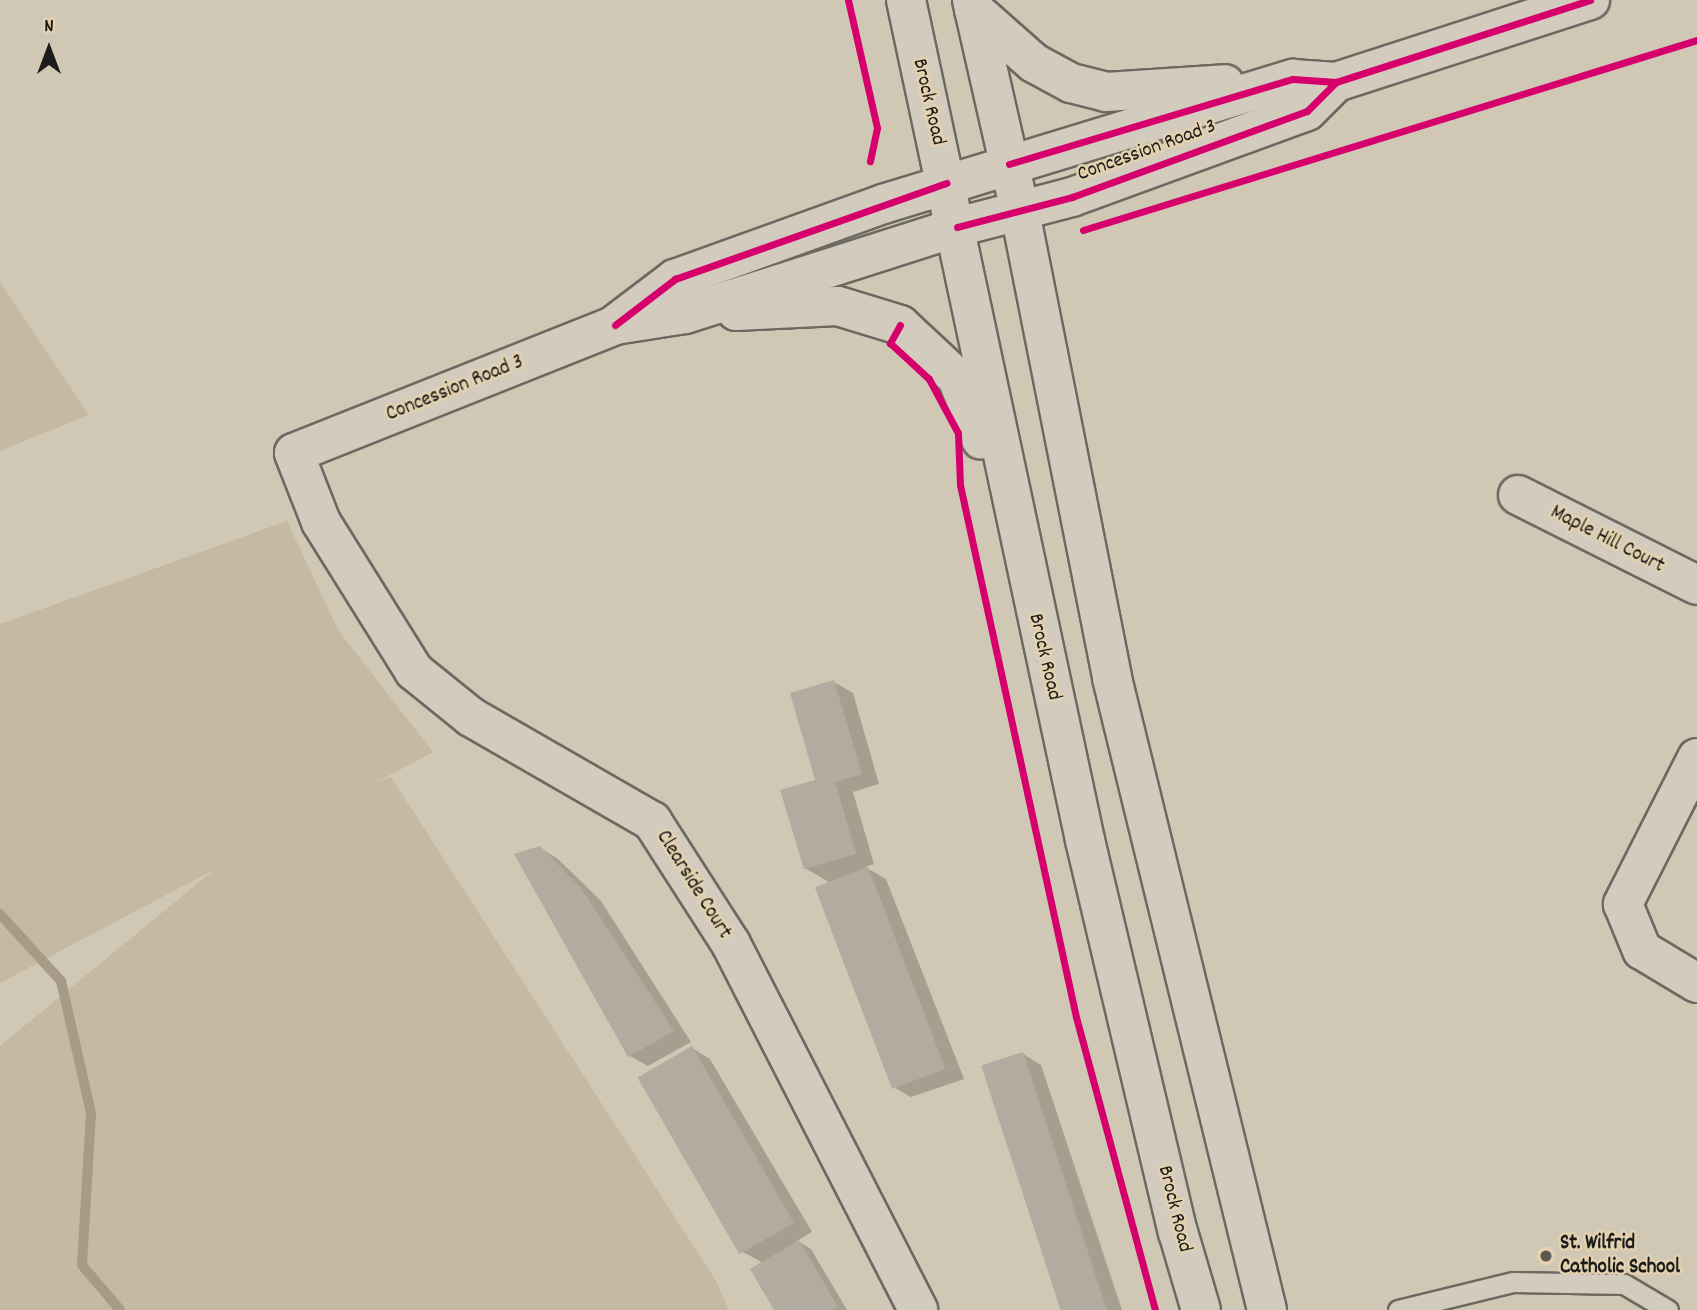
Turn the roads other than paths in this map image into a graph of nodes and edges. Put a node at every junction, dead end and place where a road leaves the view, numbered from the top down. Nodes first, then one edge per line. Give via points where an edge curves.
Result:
1 (906, 0) edge
2 (1590, 0) edge
3 (973, 5) edge
4 (1293, 79) junction
5 (1336, 82) junction
6 (1009, 164) junction
7 (946, 183) junction
8 (1020, 212) junction
9 (957, 226) junction
10 (685, 314) junction
11 (615, 325) junction
12 (295, 453) joint
13 (1518, 495) dead end
14 (1015, 527) junction
15 (1697, 585) edge
16 (1697, 758) edge
17 (1697, 984) edge
18 (918, 1310) edge
19 (1202, 1310) edge
20 (1267, 1310) edge
21 (1398, 1310) edge
22 (1668, 1310) edge

1 - 7 main road, Brock Road
2 - 5 main road, Concession Road 3
3 - 4 main road via 1034,63 1071,83 1107,92
3 - 6 main road
4 - 5 main road, Concession Road 3
4 - 6 main road, Concession Road 3
5 - 8 main road, Concession Road 3 via 1307,111
6 - 7 main road, Concession Road 3
6 - 8 main road
7 - 9 main road, Brock Road
7 - 11 main road, Concession Road 3 via 675,279
8 - 9 main road, Concession Road 3
8 - 20 main road via 1112,678
9 - 10 main road, Concession Road 3
9 - 14 main road, Brock Road
10 - 11 main road, Concession Road 3
10 - 14 main road via 838,306 900,325 957,378
11 - 12 main road, Concession Road 3
12 - 18 main road, Clearside Court via 321,522 414,671 471,717 652,821 731,944
13 - 15 main road, Maple Hill Court
14 - 19 main road, Brock Road via 1094,881 1178,1232
16 - 17 main road via 1623,904 1642,950
21 - 22 lane via 1513,1282 1624,1284

